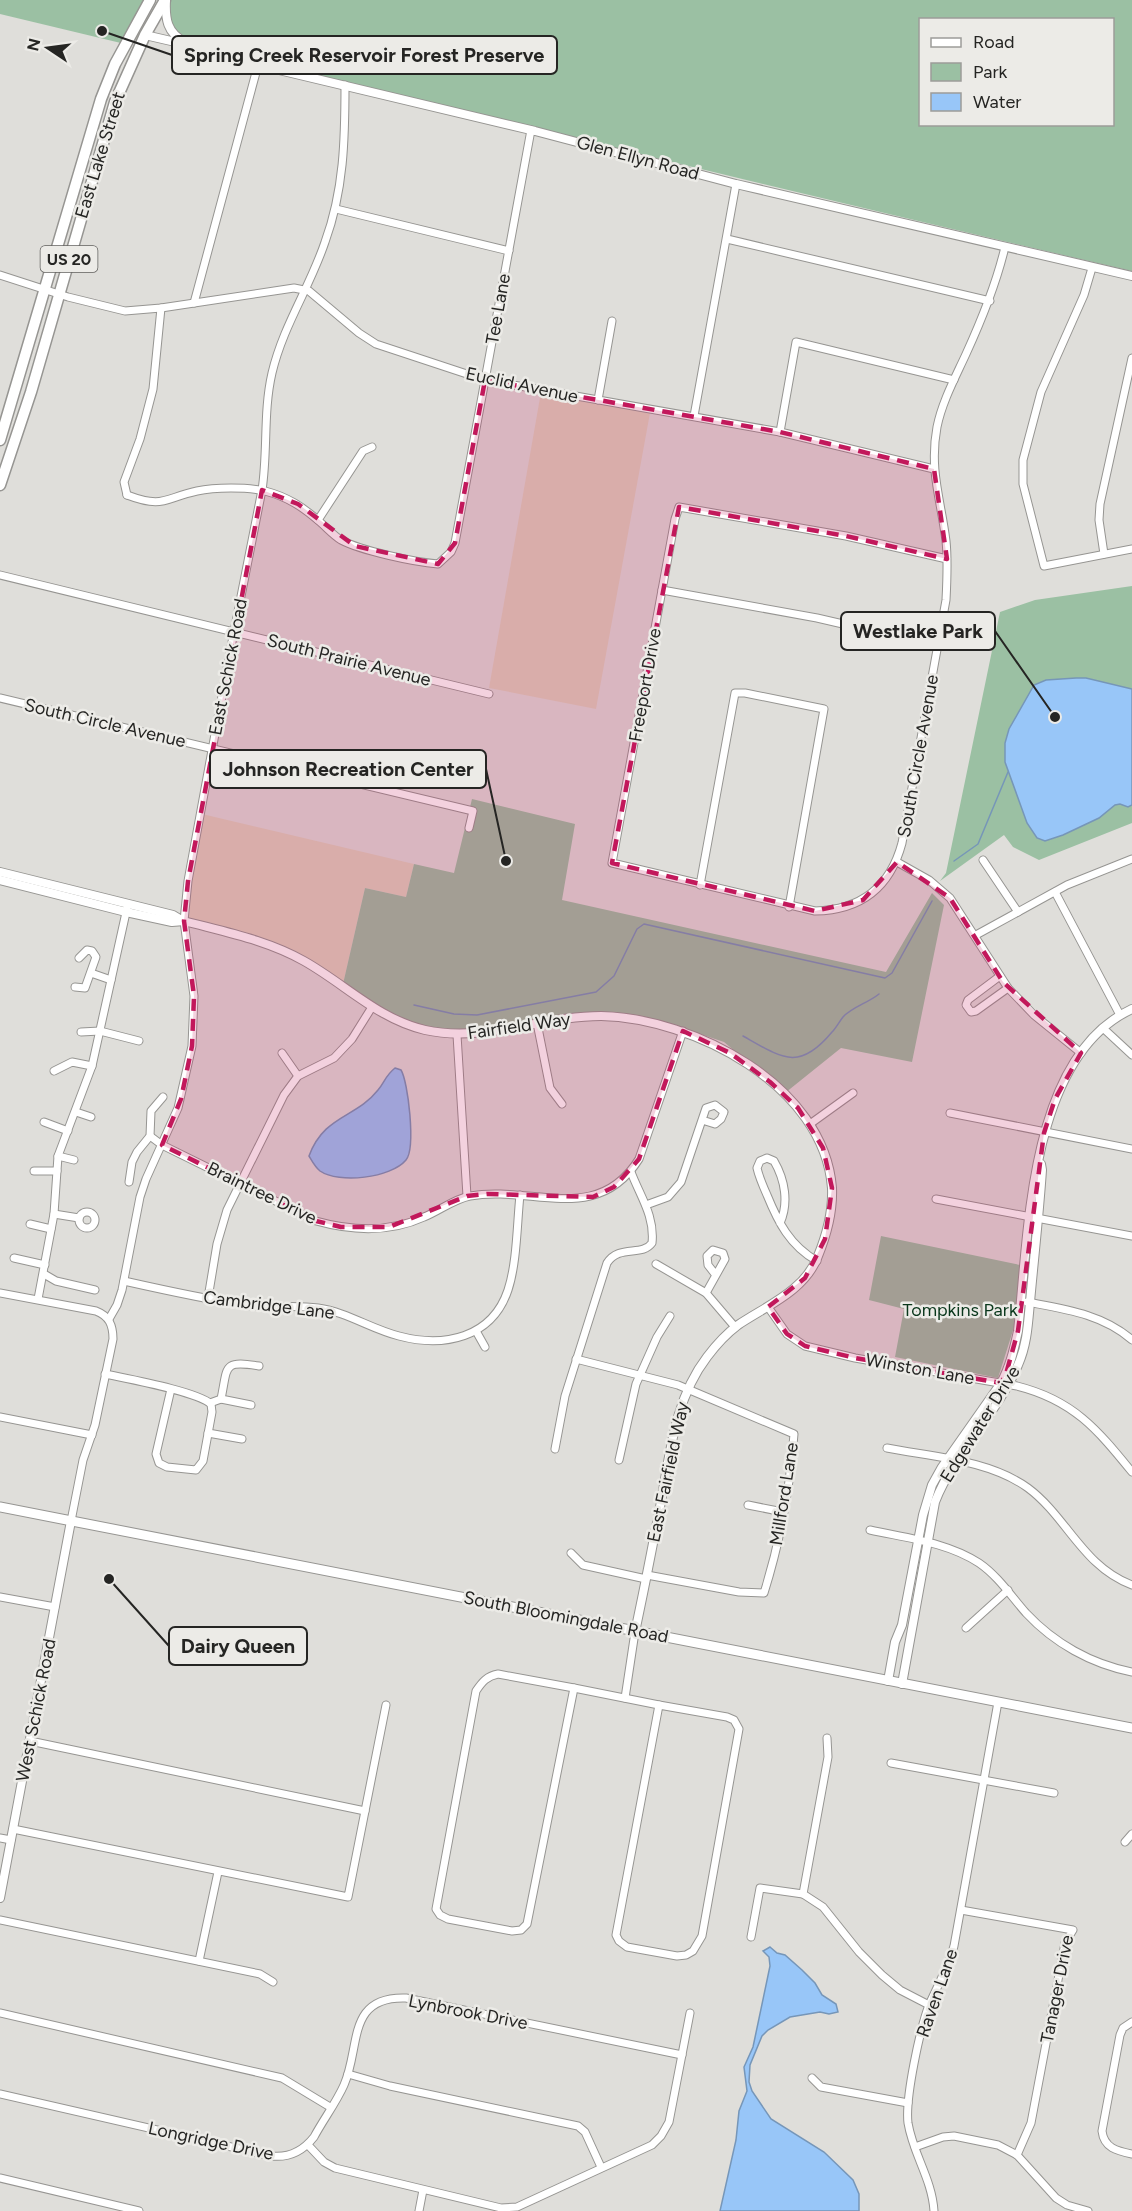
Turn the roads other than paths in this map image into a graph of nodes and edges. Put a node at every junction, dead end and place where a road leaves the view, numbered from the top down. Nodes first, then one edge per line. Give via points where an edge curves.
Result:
1 (150, 0) edge
2 (166, 0) edge
3 (135, 27) junction
4 (145, 35) junction
5 (196, 47) junction
6 (258, 65) junction
7 (345, 85) junction
8 (531, 130) junction
9 (736, 184) junction
10 (336, 209) junction
11 (727, 239) junction
12 (1005, 247) junction
13 (509, 251) junction
14 (1092, 268) junction
15 (0, 274) edge
16 (1132, 276) edge
17 (304, 289) junction
18 (44, 290) junction
19 (58, 294) junction
20 (990, 301) junction
21 (194, 303) junction
22 (161, 308) junction
23 (612, 321) dead end
24 (1132, 358) edge
25 (485, 380) junction
26 (954, 380) junction
27 (598, 400) junction
28 (694, 416) junction
29 (780, 432) junction
30 (0, 441) edge
31 (372, 447) dead end
32 (934, 469) junction
33 (0, 485) edge
34 (262, 490) junction
35 (318, 520) junction
36 (1132, 549) edge
37 (1104, 554) junction
38 (947, 559) junction
39 (0, 575) edge
40 (662, 590) junction
41 (234, 631) junction
42 (938, 646) junction
43 (489, 694) dead end
44 (0, 698) edge
45 (212, 749) junction
46 (469, 828) dead end
47 (1132, 859) edge
48 (983, 860) dead end
49 (897, 862) junction
50 (612, 863) joint
51 (0, 872) edge
52 (0, 880) edge
53 (700, 885) junction
54 (1055, 892) junction
55 (789, 907) junction
56 (127, 908) junction
57 (1018, 912) junction
58 (184, 921) junction
59 (976, 935) junction
60 (79, 958) dead end
61 (91, 973) junction
62 (1000, 976) junction
63 (111, 980) junction
64 (75, 987) dead end
65 (1008, 988) junction
66 (372, 1007) junction
67 (1132, 1010) edge
68 (1120, 1015) junction
69 (537, 1023) junction
70 (1104, 1029) junction
71 (100, 1031) junction
72 (683, 1031) junction
73 (81, 1032) dead end
74 (457, 1035) junction
75 (139, 1041) dead end
76 (282, 1053) dead end
77 (1081, 1053) junction
78 (1132, 1055) edge
79 (92, 1066) junction
80 (54, 1071) dead end
81 (298, 1076) junction
82 (853, 1093) dead end
83 (163, 1096) dead end
84 (562, 1104) dead end
85 (76, 1112) junction
86 (950, 1113) dead end
87 (91, 1117) dead end
88 (702, 1120) dead end
89 (44, 1122) dead end
90 (810, 1124) junction
91 (68, 1131) junction
92 (1044, 1133) junction
93 (150, 1136) junction
94 (162, 1145) junction
95 (1132, 1149) edge
96 (58, 1156) junction
97 (74, 1160) dead end
98 (34, 1171) dead end
99 (57, 1171) junction
100 (631, 1172) junction
101 (129, 1182) dead end
102 (239, 1183) junction
103 (520, 1195) junction
104 (467, 1196) junction
105 (936, 1198) dead end
106 (646, 1205) junction
107 (54, 1214) junction
108 (1034, 1217) junction
109 (79, 1218) dead end
110 (780, 1223) junction
111 (30, 1224) dead end
112 (51, 1229) junction
113 (1132, 1236) edge
114 (14, 1258) dead end
115 (817, 1261) junction
116 (656, 1264) dead end
117 (45, 1265) junction
118 (44, 1274) junction
119 (715, 1274) dead end
120 (124, 1281) junction
121 (95, 1290) dead end
122 (0, 1293) edge
123 (706, 1293) junction
124 (208, 1298) junction
125 (38, 1299) junction
126 (1026, 1302) junction
127 (768, 1306) junction
128 (670, 1316) dead end
129 (109, 1319) junction
130 (735, 1327) junction
131 (476, 1331) junction
132 (1132, 1340) edge
133 (485, 1347) dead end
134 (576, 1359) junction
135 (259, 1366) dead end
136 (105, 1374) junction
137 (640, 1375) junction
138 (1005, 1384) junction
139 (171, 1389) junction
140 (687, 1389) junction
141 (221, 1399) junction
142 (210, 1403) junction
143 (251, 1405) dead end
144 (0, 1417) edge
145 (208, 1433) junction
146 (92, 1435) junction
147 (242, 1439) dead end
148 (887, 1448) dead end
149 (555, 1449) dead end
150 (619, 1460) dead end
151 (951, 1461) junction
152 (1132, 1472) edge
153 (748, 1505) dead end
154 (0, 1507) edge
155 (783, 1512) junction
156 (71, 1521) junction
157 (870, 1530) dead end
158 (922, 1541) junction
159 (571, 1553) dead end
160 (647, 1577) junction
161 (1132, 1585) edge
162 (1008, 1590) junction
163 (0, 1597) edge
164 (55, 1607) junction
165 (966, 1629) dead end
166 (635, 1632) junction
167 (1132, 1672) edge
168 (888, 1681) junction
169 (902, 1684) junction
170 (574, 1688) junction
171 (625, 1698) junction
172 (998, 1702) junction
173 (386, 1705) dead end
174 (659, 1705) junction
175 (1132, 1728) edge
176 (827, 1738) dead end
177 (30, 1741) junction
178 (891, 1763) dead end
179 (982, 1780) junction
180 (1054, 1793) dead end
181 (365, 1811) junction
182 (13, 1829) junction
183 (1132, 1834) edge
184 (0, 1838) edge
185 (11, 1840) junction
186 (1125, 1842) dead end
187 (218, 1872) junction
188 (803, 1894) junction
189 (0, 1899) edge
190 (961, 1910) junction
191 (0, 1920) edge
192 (751, 1937) dead end
193 (199, 1960) junction
194 (273, 1982) dead end
195 (929, 2005) junction
196 (0, 2013) edge
197 (690, 2013) dead end
198 (1132, 2022) edge
199 (682, 2055) junction
200 (348, 2074) junction
201 (812, 2078) dead end
202 (0, 2094) edge
203 (908, 2103) junction
204 (330, 2107) junction
205 (308, 2145) junction
206 (915, 2147) junction
207 (1132, 2154) edge
208 (1017, 2155) junction
209 (601, 2167) junction
210 (0, 2178) edge
211 (423, 2190) junction
212 (139, 2211) edge
213 (419, 2211) edge
214 (934, 2211) edge
215 (1088, 2211) edge

1 - 3 main road, US 20
2 - 4 main road, US 20
2 - 5 street via 165,16 172,33
3 - 4 main road
3 - 18 main road, East Lake Street / US 20 via 101,99
4 - 5 street, Glen Ellyn Road
4 - 19 main road, East Lake Street / US 20 via 115,102
5 - 6 street, Glen Ellyn Road
6 - 7 street, Glen Ellyn Road
6 - 21 street
7 - 8 street, Glen Ellyn Road
7 - 10 street, East Schick Road via 345,140
8 - 9 street, Glen Ellyn Road
8 - 13 street, Tee Lane
9 - 11 street
9 - 12 street, Glen Ellyn Road
10 - 13 street
10 - 17 street, East Schick Road
11 - 20 street
11 - 28 street
12 - 14 street, Glen Ellyn Road
12 - 20 street, South Circle Avenue
13 - 25 street, Tee Lane
14 - 16 street, Glen Ellyn Road
14 - 37 street via 1041,392 1021,470 1044,566
15 - 18 street
17 - 21 street
17 - 25 street, Euclid Avenue via 376,344
17 - 34 street, East Schick Road via 283,336 270,383
18 - 19 street
18 - 30 main road, East Lake Street / US 20
19 - 22 street via 125,311
19 - 33 main road, East Lake Street / US 20
20 - 26 street, South Circle Avenue
21 - 22 street
22 - 34 street via 153,389 124,482 125,496 162,502 208,489
23 - 27 street
24 - 37 street via 1100,504
25 - 27 street, Euclid Avenue
25 - 35 street, Tee Lane via 455,543 452,552 438,564 355,546
26 - 29 street via 796,342
26 - 32 street, South Circle Avenue via 938,425
27 - 28 street, Euclid Avenue
28 - 29 street, Euclid Avenue
29 - 32 street, Euclid Avenue
31 - 35 street via 363,451
32 - 38 street, South Circle Avenue
34 - 35 street via 287,498
34 - 41 street, East Schick Road
36 - 37 street
38 - 40 street, Freeport Drive via 846,536 679,507
38 - 42 street, South Circle Avenue via 946,600
39 - 41 street, South Prairie Avenue
40 - 42 street via 817,618
40 - 50 street, Freeport Drive
41 - 43 street, South Prairie Avenue
41 - 45 street, East Schick Road
42 - 49 street, South Circle Avenue
44 - 45 street, South Circle Avenue
45 - 46 street, South Circle Avenue via 473,810
45 - 58 street, East Schick Road
47 - 54 street
48 - 57 street
49 - 55 street, South Circle Avenue via 864,900 814,911
49 - 59 street via 950,898
50 - 53 street, South Circle Avenue
51 - 56 street, Fairfield Way
52 - 56 street, Fairfield Way
53 - 55 street, South Circle Avenue
53 - 55 street via 735,693 824,710
54 - 57 street
54 - 68 street
56 - 58 street, Fairfield Way via 173,915
56 - 63 street
57 - 59 street
58 - 66 street, Fairfield Way via 285,951
58 - 94 street, East Schick Road via 195,1018 185,1084
59 - 62 street
60 - 61 street via 87,950 92,951 96,957
61 - 63 street
61 - 64 street via 85,988
62 - 65 street
62 - 65 street via 968,1000 968,1009 976,1011
63 - 71 street
65 - 77 street
66 - 74 street, Fairfield Way via 411,1026
66 - 81 street via 352,1039 334,1058
67 - 68 street, Edgewater Drive
68 - 70 street, Edgewater Drive
69 - 72 street, Fairfield Way via 602,1016 641,1020
69 - 74 street, Fairfield Way
69 - 84 street via 550,1088
70 - 77 street, Edgewater Drive
70 - 78 street
71 - 73 street
71 - 75 street
71 - 79 street
72 - 90 street, Fairfield Way via 717,1046 757,1072 784,1094
72 - 100 street, Braintree Drive via 644,1148
74 - 104 street
76 - 81 street
77 - 92 street, Edgewater Drive via 1055,1099
79 - 80 street via 72,1062
79 - 85 street
81 - 102 street via 284,1095
82 - 90 street
83 - 93 street via 151,1111
85 - 87 street
85 - 91 street
86 - 92 street
88 - 106 street via 676,1190
89 - 91 street
90 - 115 street, East Fairfield Way via 823,1148 832,1188 828,1227
91 - 96 street
92 - 95 street
92 - 108 street, Edgewater Drive
93 - 94 street, Braintree Drive
93 - 101 street via 132,1162
94 - 102 street, Braintree Drive
94 - 120 street, East Schick Road via 140,1197
96 - 97 street
96 - 99 street
98 - 99 street
99 - 107 street
100 - 103 street, Braintree Drive via 614,1187 592,1197
100 - 106 street
102 - 104 street, Braintree Drive via 316,1221 357,1229 404,1224
102 - 124 street via 220,1231
103 - 104 street, Braintree Drive
103 - 131 street, Cambridge Lane via 509,1288 497,1311
105 - 108 street
106 - 134 street via 652,1223 650,1246 611,1257
107 - 109 street
107 - 112 street
108 - 113 street
108 - 126 street, Edgewater Drive
110 - 110 street via 785,1207 780,1174 771,1159 764,1159 758,1164 758,1173
110 - 115 street via 799,1249
111 - 112 street
112 - 117 street
114 - 117 street
115 - 127 street, East Fairfield Way via 799,1284
116 - 123 street
117 - 118 street
118 - 121 street via 56,1281
118 - 125 street
119 - 123 street
120 - 124 street, Cambridge Lane
120 - 129 street, East Schick Road
122 - 125 street
123 - 130 street
124 - 131 street, Cambridge Lane via 255,1306 320,1308 426,1341 449,1340
125 - 129 street via 96,1311
126 - 132 street via 1083,1313
126 - 138 street, Edgewater Drive via 1028,1330 1023,1351
127 - 130 street, East Fairfield Way
127 - 138 street, Winston Lane via 787,1334 805,1346
128 - 137 street
129 - 136 street via 113,1339
130 - 140 street, East Fairfield Way via 707,1357
131 - 133 street
134 - 137 street, Millford Lane
134 - 149 street
135 - 141 street via 231,1364
136 - 139 street
136 - 146 street
137 - 140 street, Millford Lane
137 - 150 street
138 - 151 street, Edgewater Drive
138 - 152 street, Winston Lane via 1036,1391 1076,1411 1094,1426
139 - 142 street via 205,1398
139 - 145 street via 156,1454 159,1463 196,1470 203,1461
140 - 155 street, Millford Lane via 796,1433
140 - 160 street, East Fairfield Way via 674,1431
141 - 142 street
141 - 143 street
142 - 145 street
144 - 146 street
145 - 147 street
146 - 156 street
148 - 151 street
151 - 158 street, Edgewater Drive
151 - 161 street via 995,1470 1029,1489 1097,1565
153 - 155 street
154 - 156 main road, South Bloomingdale Road
155 - 160 street, Millford Lane via 766,1595
156 - 164 street, West Schick Road
156 - 166 main road, South Bloomingdale Road
157 - 158 street
158 - 162 street via 969,1557
158 - 168 street, Edgewater Drive
158 - 169 street, Edgewater Drive
159 - 160 street, Millford Lane via 583,1564
160 - 166 street, East Fairfield Way
162 - 165 street
162 - 167 street via 1039,1626 1061,1643 1091,1660
163 - 164 street
164 - 177 street, West Schick Road
166 - 168 main road, South Bloomingdale Road
166 - 171 street
168 - 169 main road, South Bloomingdale Road
169 - 172 main road, South Bloomingdale Road
170 - 170 street via 498,1674 491,1675 476,1691 437,1900 440,1915 512,1931 527,1924
170 - 171 street
171 - 174 street
172 - 175 main road, South Bloomingdale Road
172 - 179 street, Raven Lane
173 - 181 street
174 - 174 street via 731,1718 739,1729 702,1936 693,1951 681,1956 627,1947 616,1935
176 - 188 street via 828,1756
177 - 181 street
177 - 182 street, West Schick Road
178 - 179 street
179 - 180 street
179 - 190 street, Raven Lane
181 - 187 street via 348,1898
182 - 185 street, West Schick Road
182 - 187 street
183 - 186 street
184 - 185 street
185 - 189 street, West Schick Road
187 - 193 street
188 - 192 street via 760,1888
188 - 195 street via 822,1907 882,1976
190 - 195 street, Raven Lane via 949,1964
190 - 208 street, Tanager Drive via 1073,1930 1065,1943 1031,2123
191 - 193 street
193 - 194 street via 260,1974
195 - 203 street, Raven Lane
196 - 204 street via 282,2078
197 - 199 street
198 - 207 street via 1120,2035 1102,2131 1108,2145
199 - 200 street, Lynbrook Drive via 396,1998 372,2005 360,2021
199 - 209 street via 669,2122 661,2136 651,2145
200 - 204 street, Lynbrook Drive
200 - 209 street via 578,2126 585,2132
201 - 203 street via 821,2087
202 - 205 street, Longridge Drive via 271,2156 291,2155
203 - 206 street, Raven Lane
204 - 205 street, Lynbrook Drive
205 - 211 street via 335,2168
206 - 208 street via 954,2136 998,2145
206 - 214 street, Raven Lane via 930,2185
208 - 215 street via 1056,2198
209 - 211 street via 511,2208
210 - 212 street
211 - 213 street

